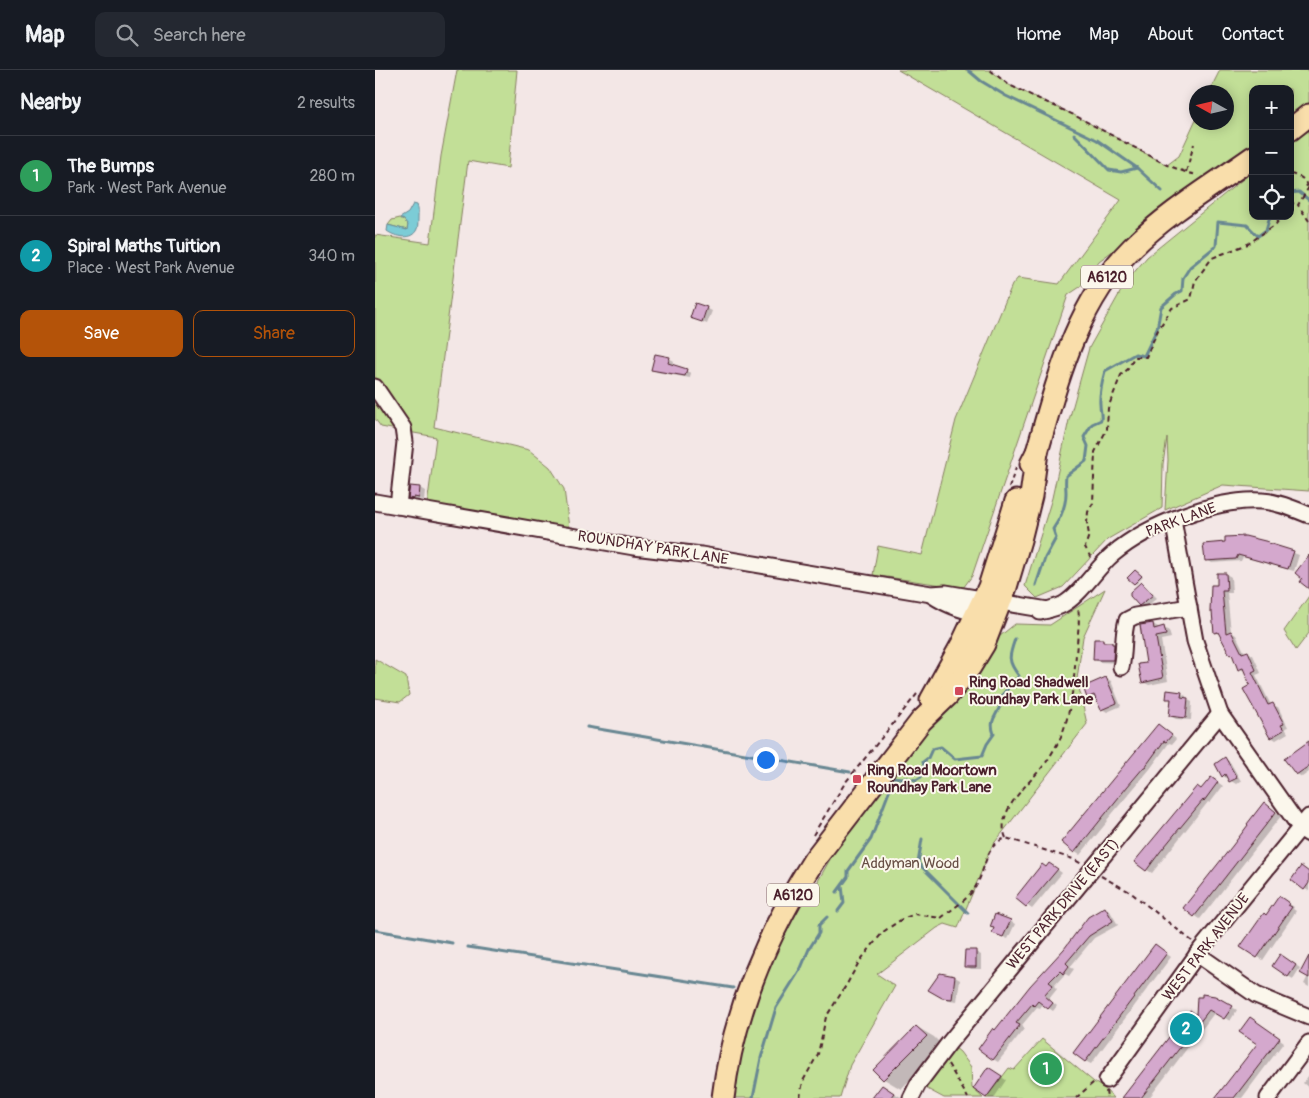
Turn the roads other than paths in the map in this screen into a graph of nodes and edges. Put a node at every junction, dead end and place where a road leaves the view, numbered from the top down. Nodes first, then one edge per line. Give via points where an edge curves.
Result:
1 (1309, 115) edge
2 (1294, 127) edge
3 (1249, 160) edge
4 (375, 387) edge
5 (375, 502) edge
6 (398, 506) junction
7 (1309, 515) edge
8 (1173, 520) junction
9 (1189, 607) junction
10 (989, 608) junction
11 (1121, 667) dead end
12 (1220, 714) junction
13 (1306, 827) edge
14 (1199, 951) junction
15 (1309, 1017) edge
16 (1309, 1043) edge
17 (1107, 1080) road end
18 (723, 1098) edge
19 (911, 1098) edge
20 (1267, 1098) edge

1 - 2 highway
3 - 10 highway, A6120 via 1132,248 1112,270 1089,305 1059,374 1037,452 1031,496
4 - 6 street via 403,428 405,442
5 - 6 street, ROUNDHAY PARK LANE
6 - 10 street, ROUNDHAY PARK LANE via 634,547 946,594
7 - 8 street, PARK LANE via 1289,506 1239,501
8 - 9 street
8 - 10 street, PARK LANE via 1131,540 1061,606 1033,614
9 - 11 street via 1127,620
9 - 12 street via 1195,641
10 - 18 highway, A6120 via 936,688 921,721 814,860 785,910 745,999 726,1072
12 - 13 street
12 - 19 street, WEST PARK DRIVE (EAST) via 999,980 918,1084
13 - 14 street, WEST PARK AVENUE
14 - 15 street via 1256,995
14 - 17 street, WEST PARK AVENUE
16 - 20 street

